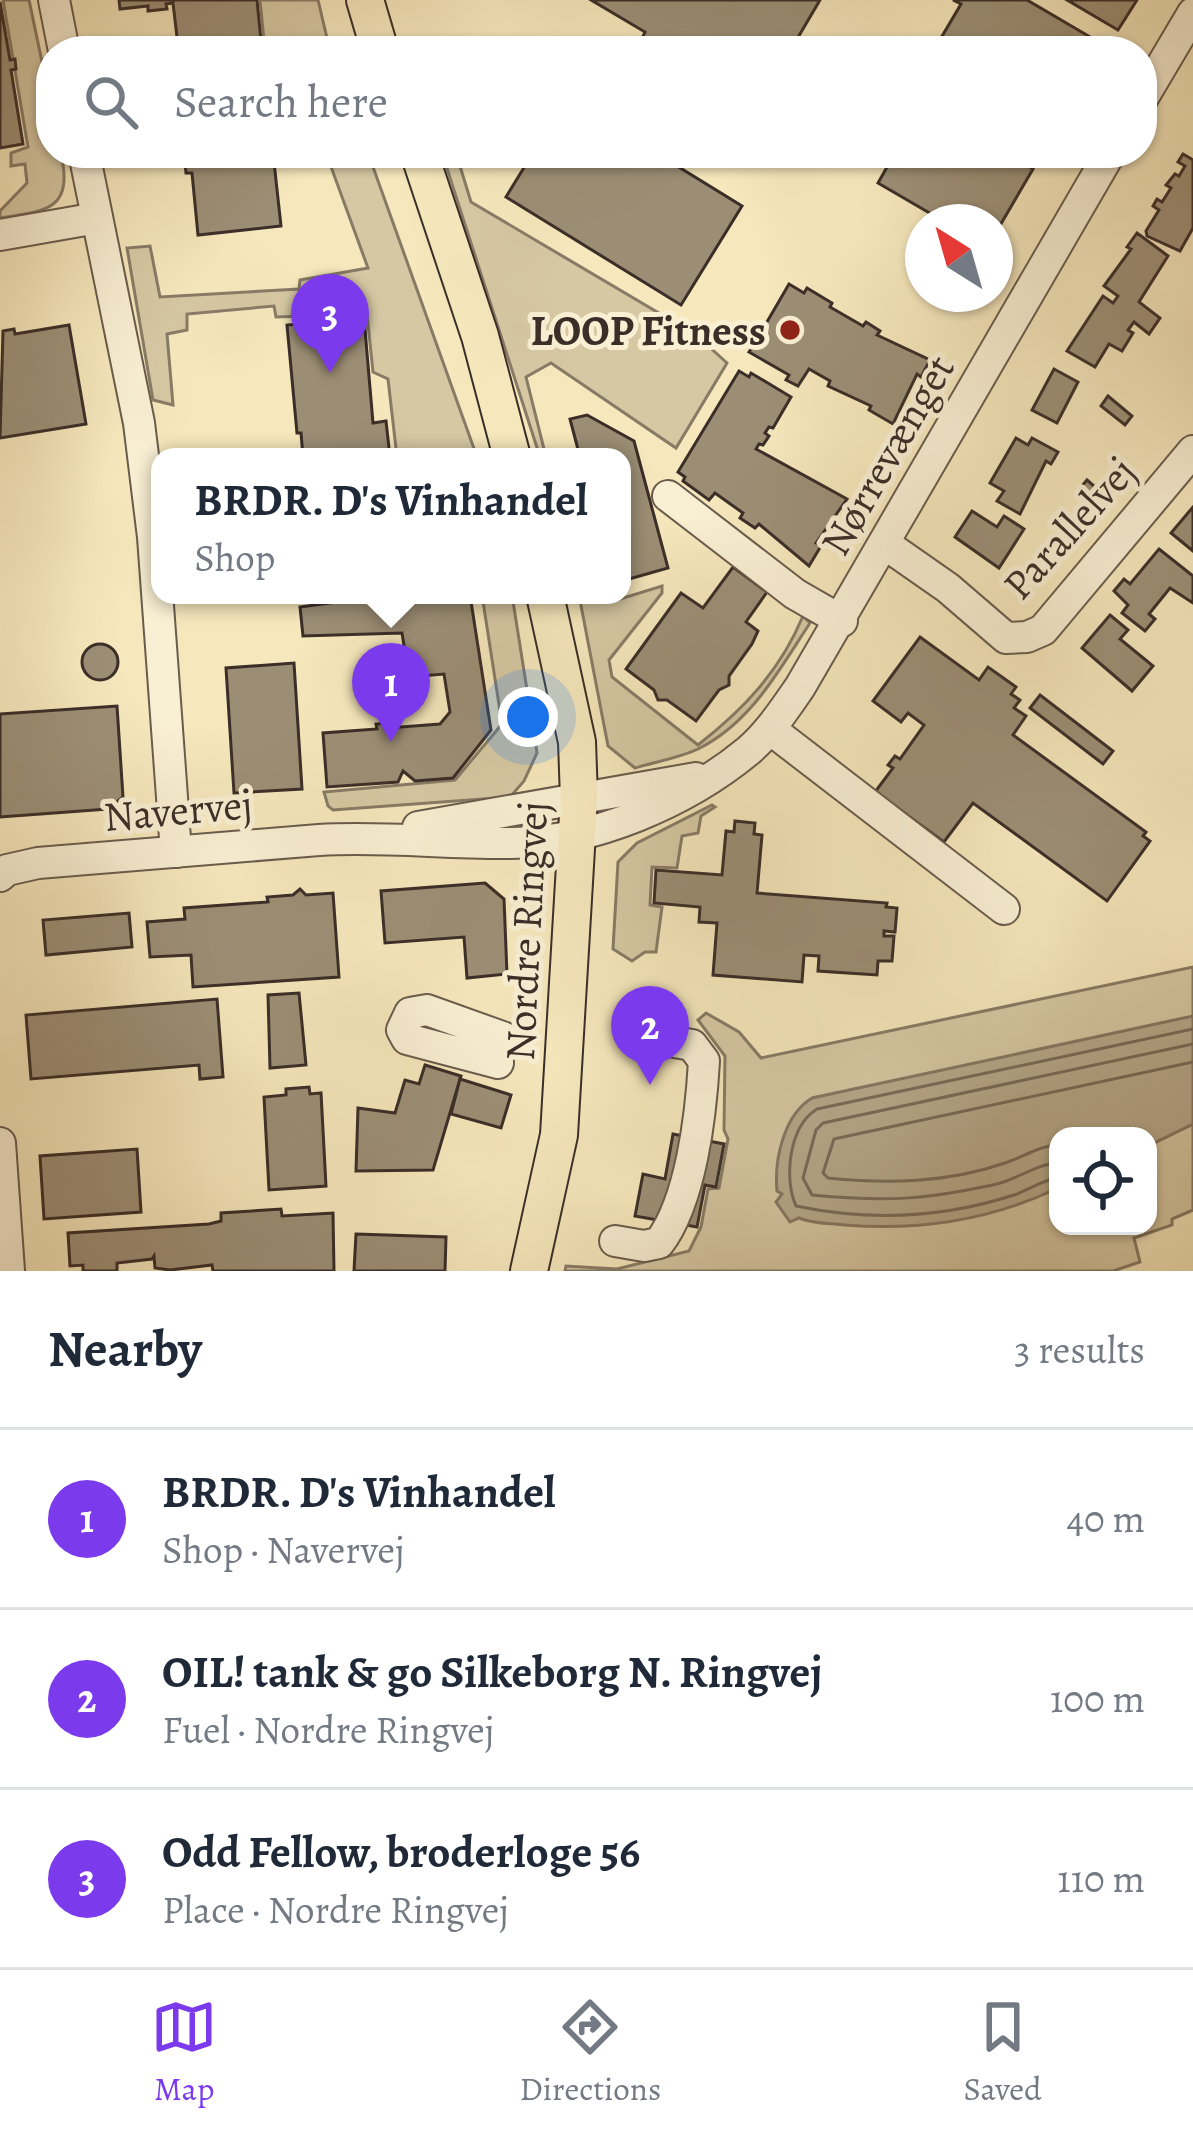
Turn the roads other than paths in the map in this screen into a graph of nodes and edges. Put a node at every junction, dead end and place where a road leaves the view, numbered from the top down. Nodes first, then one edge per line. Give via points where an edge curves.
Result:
1 (54, 0) edge
2 (340, 0) edge
3 (364, 0) edge
4 (380, 0) edge
5 (1193, 13) edge
6 (61, 36) edge
7 (351, 36) edge
8 (375, 36) edge
9 (391, 36) edge
10 (1157, 74) edge
11 (87, 168) edge
12 (398, 168) edge
13 (423, 168) edge
14 (1101, 168) edge
15 (97, 218) junction
16 (0, 235) edge
17 (509, 447) edge
18 (1193, 452) edge
19 (668, 496) dead end
20 (151, 520) edge
21 (885, 544) junction
22 (158, 604) edge
23 (547, 604) edge
24 (842, 621) junction
25 (770, 728) junction
26 (578, 815) junction
27 (176, 852) junction
28 (0, 876) edge
29 (1004, 909) dead end
30 (657, 1039) dead end
31 (0, 1143) edge
32 (615, 1241) dead end
33 (9, 1271) edge
34 (530, 1271) edge

1 - 6 street
2 - 7 main road
3 - 8 main road
4 - 9 street
5 - 10 street
11 - 15 street
12 - 17 main road
13 - 17 main road
14 - 21 street, Nørrevænget
15 - 16 street
15 - 20 street
18 - 21 street, Parallelvej via 1043,630 1027,638 1006,638
19 - 24 street
21 - 24 street, Nørrevænget
22 - 27 street
23 - 26 main road, Nordre Ringvej via 577,742
24 - 25 street, Nørrevænget
25 - 26 street, Nørrevænget via 746,752 628,822
25 - 29 street
26 - 27 street, Navervej via 510,843 365,837
26 - 34 main road, Nordre Ringvej via 559,1135
27 - 28 street, Navervej via 38,863
30 - 32 street via 692,1045 704,1061 694,1138 675,1223 659,1244
31 - 33 street

